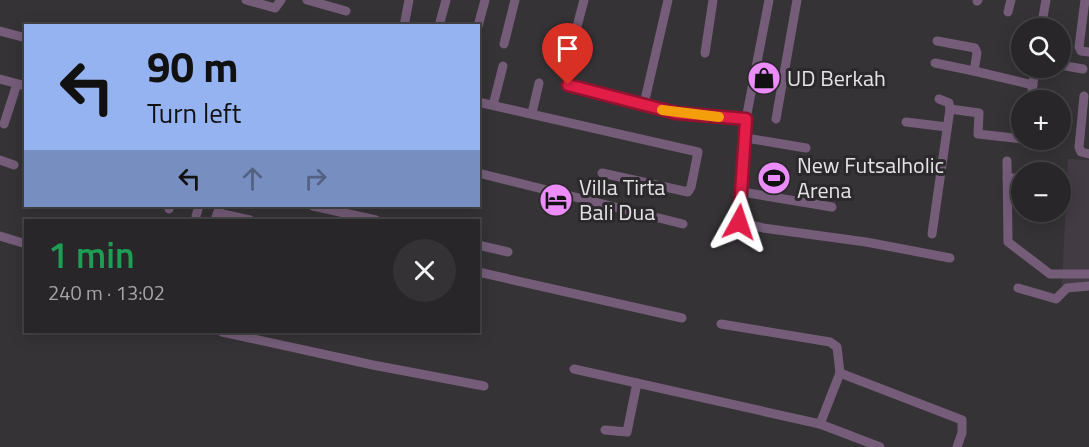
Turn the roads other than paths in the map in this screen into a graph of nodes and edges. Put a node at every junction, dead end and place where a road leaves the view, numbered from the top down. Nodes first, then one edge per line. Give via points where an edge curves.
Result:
1 (246, 0) edge
2 (281, 0) edge
3 (307, 0) edge
4 (409, 0) edge
5 (446, 0) edge
6 (485, 0) edge
7 (515, 0) edge
8 (584, 0) edge
9 (668, 0) edge
10 (712, 0) edge
11 (769, 0) edge
12 (797, 0) edge
13 (1011, 0) edge
14 (1046, 0) edge
15 (1085, 0) edge
16 (346, 11) dead end
17 (1008, 12) dead end
18 (1043, 18) edge
19 (404, 24) edge
20 (440, 24) edge
21 (479, 24) edge
22 (0, 31) edge
23 (24, 37) edge
24 (937, 41) dead end
25 (504, 44) dead end
26 (1089, 52) edge
27 (705, 53) dead end
28 (935, 63) dead end
29 (567, 64) dead end
30 (503, 66) dead end
31 (1071, 67) edge
32 (1083, 69) dead end
33 (974, 71) junction
34 (1034, 78) edge
35 (0, 79) edge
36 (539, 83) dead end
37 (21, 85) edge
38 (568, 85) dead end
39 (1033, 86) junction
40 (1032, 90) edge
41 (1084, 96) dead end
42 (939, 99) dead end
43 (480, 102) edge
44 (644, 104) dead end
45 (493, 105) junction
46 (950, 109) junction
47 (532, 113) junction
48 (746, 119) junction
49 (776, 119) dead end
50 (906, 122) dead end
51 (4, 124) dead end
52 (947, 127) junction
53 (746, 138) junction
54 (1011, 138) edge
55 (806, 148) dead end
56 (1089, 154) edge
57 (0, 160) edge
58 (1007, 161) dead end
59 (14, 165) dead end
60 (602, 172) dead end
61 (480, 173) edge
62 (1007, 178) junction
63 (1011, 178) edge
64 (742, 192) junction
65 (199, 207) edge
66 (318, 207) edge
67 (832, 207) dead end
68 (218, 213) edge
69 (196, 216) dead end
70 (245, 219) edge
71 (372, 219) edge
72 (683, 224) dead end
73 (932, 234) dead end
74 (0, 236) edge
75 (24, 243) edge
76 (480, 245) edge
77 (508, 252) dead end
78 (950, 258) dead end
79 (480, 272) edge
80 (1089, 274) edge
81 (1089, 286) edge
82 (1018, 288) dead end
83 (682, 318) dead end
84 (721, 324) dead end
85 (227, 333) edge
86 (574, 369) dead end
87 (840, 373) junction
88 (637, 383) junction
89 (484, 386) dead end
90 (820, 424) junction
91 (604, 430) dead end
92 (880, 447) edge
93 (957, 447) edge

1 - 2 street via 275,8
3 - 16 street
4 - 19 street
5 - 20 street
6 - 21 street
7 - 25 street
8 - 29 street
9 - 44 street
10 - 27 street
11 - 48 street
12 - 49 street
13 - 17 street
14 - 18 street
15 - 26 street via 1078,47
22 - 23 street
24 - 33 street via 975,48
28 - 33 street
30 - 45 street
31 - 32 street
33 - 39 street
34 - 39 street
35 - 37 street
36 - 47 street
37 - 51 street
38 - 48 street via 676,113
39 - 40 street
41 - 56 street via 1079,147
42 - 46 street via 949,103
43 - 45 street
45 - 47 street
46 - 52 street
46 - 54 street via 979,113 978,134
47 - 60 street via 698,152 688,192
48 - 53 street
50 - 52 street
52 - 73 street
53 - 55 street
53 - 64 street
57 - 59 street
58 - 62 street
61 - 72 street
62 - 63 street
62 - 80 street via 1008,242 1050,274
64 - 67 street
64 - 78 street via 739,222
65 - 69 street
66 - 71 street
68 - 70 street
74 - 75 street
76 - 77 street
79 - 83 street
81 - 82 street via 1067,288 1056,299
84 - 87 street via 830,342 837,347
85 - 89 street
86 - 88 street
87 - 90 street
87 - 93 street via 962,420
88 - 90 street
88 - 91 street via 627,432
90 - 92 street

